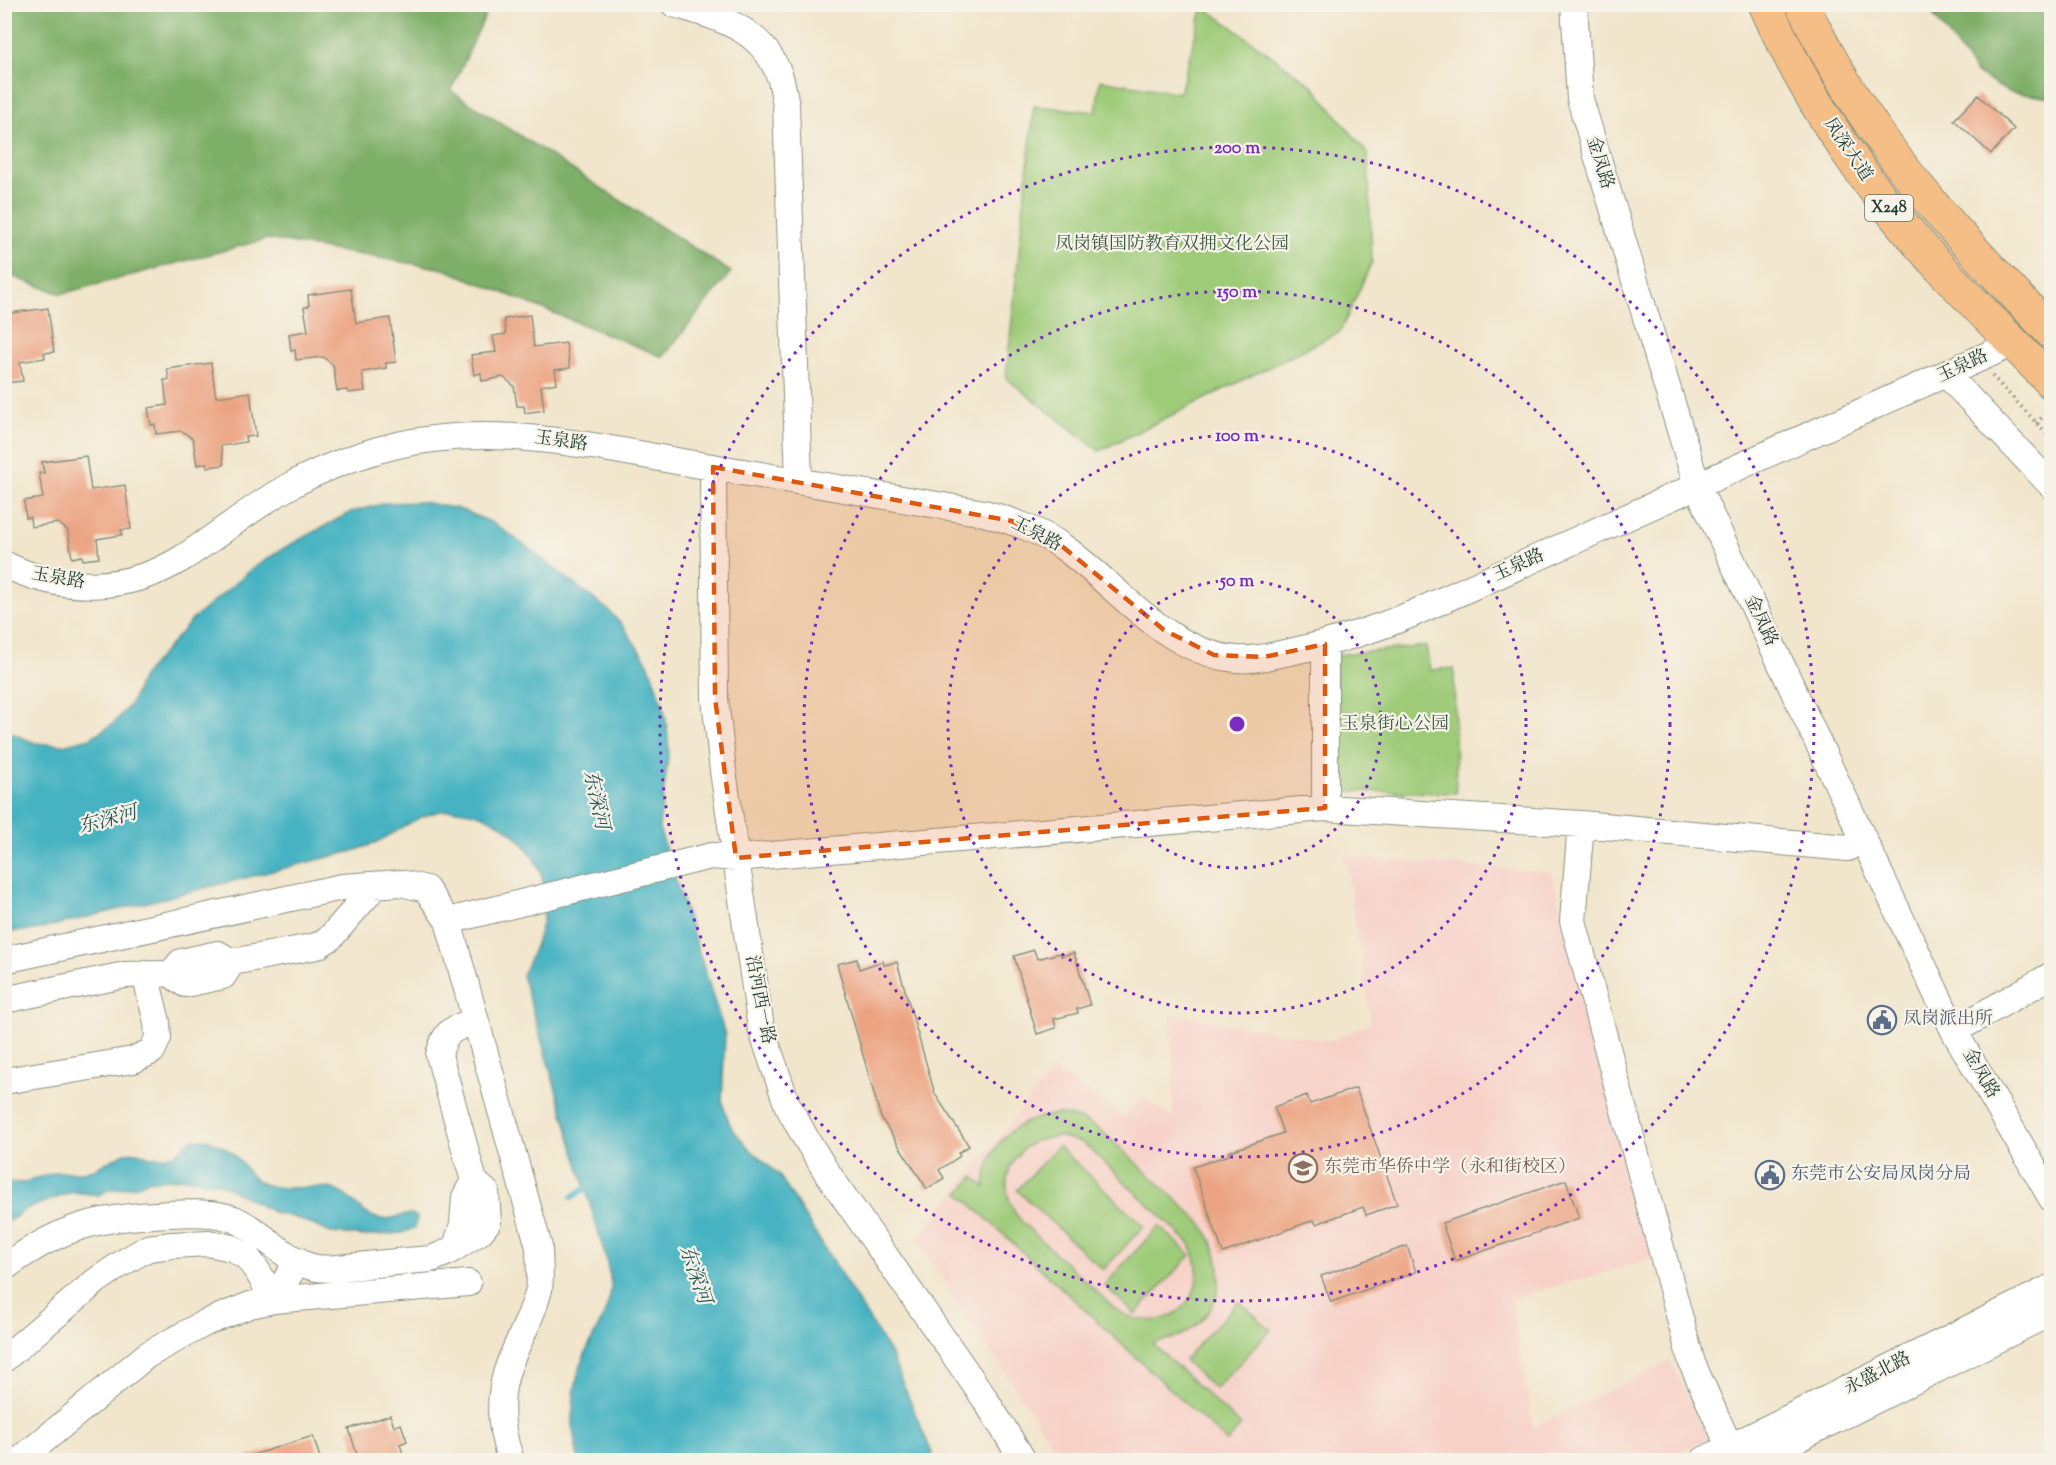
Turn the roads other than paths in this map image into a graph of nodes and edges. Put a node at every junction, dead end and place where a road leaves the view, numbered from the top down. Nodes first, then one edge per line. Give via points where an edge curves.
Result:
1 (674, 4) edge
2 (1574, 4) edge
3 (1765, 4) edge
4 (1802, 4) edge
5 (2050, 329) edge
6 (2014, 343) junction
7 (1946, 374) junction
8 (2052, 383) edge
9 (713, 467) junction
10 (799, 481) junction
11 (1697, 486) junction
12 (2052, 486) edge
13 (4, 564) edge
14 (1325, 644) junction
15 (1325, 808) junction
16 (1581, 824) junction
17 (1848, 848) dead end
18 (736, 858) junction
19 (376, 885) junction
20 (448, 921) junction
21 (4, 960) edge
22 (145, 974) junction
23 (2052, 975) edge
24 (4, 1000) edge
25 (476, 1022) junction
26 (1954, 1031) junction
27 (4, 1081) edge
28 (2052, 1199) edge
29 (298, 1260) junction
30 (4, 1268) edge
31 (468, 1283) dead end
32 (2052, 1287) edge
33 (274, 1300) junction
34 (2052, 1312) edge
35 (4, 1359) edge
36 (1730, 1448) junction
37 (20, 1461) edge
38 (511, 1461) edge
39 (1023, 1461) edge
40 (1704, 1461) edge
41 (1755, 1461) edge

1 - 10 street via 726,20 750,33 780,77 786,105
2 - 11 street, 金凤路 via 1580,99
3 - 6 main road, 凤深大道 / X248 via 1804,83 1857,166 1917,242
4 - 5 main road, 凤深大道 / X248 via 1833,66 1902,168 1954,230
6 - 7 street, 玉泉路
6 - 8 main road, 凤深大道 / X248
7 - 11 street, 玉泉路
7 - 12 street
9 - 10 street, 玉泉路
9 - 13 street, 玉泉路 via 508,435 422,440 378,450 289,486 181,559 123,583 84,586 52,582
9 - 18 street, 沿河西一路 via 715,698
10 - 14 street, 玉泉路 via 984,513 1036,531 1080,560 1164,630 1214,656 1239,660
11 - 14 street, 玉泉路 via 1412,614
11 - 26 street, 金凤路
14 - 15 street
15 - 16 street
15 - 18 street
16 - 17 street
16 - 36 street via 1573,921 1692,1363
18 - 20 street via 711,856 669,865
18 - 39 street, 沿河西一路 via 761,1028 787,1104 826,1171
19 - 20 street via 401,883 426,889
19 - 21 street via 342,887
19 - 22 street via 330,938 317,946 232,962 218,954 181,962 171,974
20 - 25 street
22 - 24 street
22 - 27 street via 157,1022 158,1038 152,1051 133,1060
23 - 26 street
25 - 29 street via 453,1028 442,1041 439,1055 474,1181 465,1197 456,1247 431,1258 330,1269
25 - 38 street via 539,1247 539,1286 530,1319 509,1364 500,1402 504,1441
26 - 28 street, 金凤路
29 - 30 street via 233,1219 190,1213 91,1222 30,1249
29 - 33 street
31 - 33 street
32 - 36 street, 永盛北路
33 - 35 street via 247,1257 232,1248 208,1243 148,1248 96,1281
33 - 37 street via 205,1323 147,1355
34 - 41 street, 永盛北路
36 - 40 street, 永盛北路

